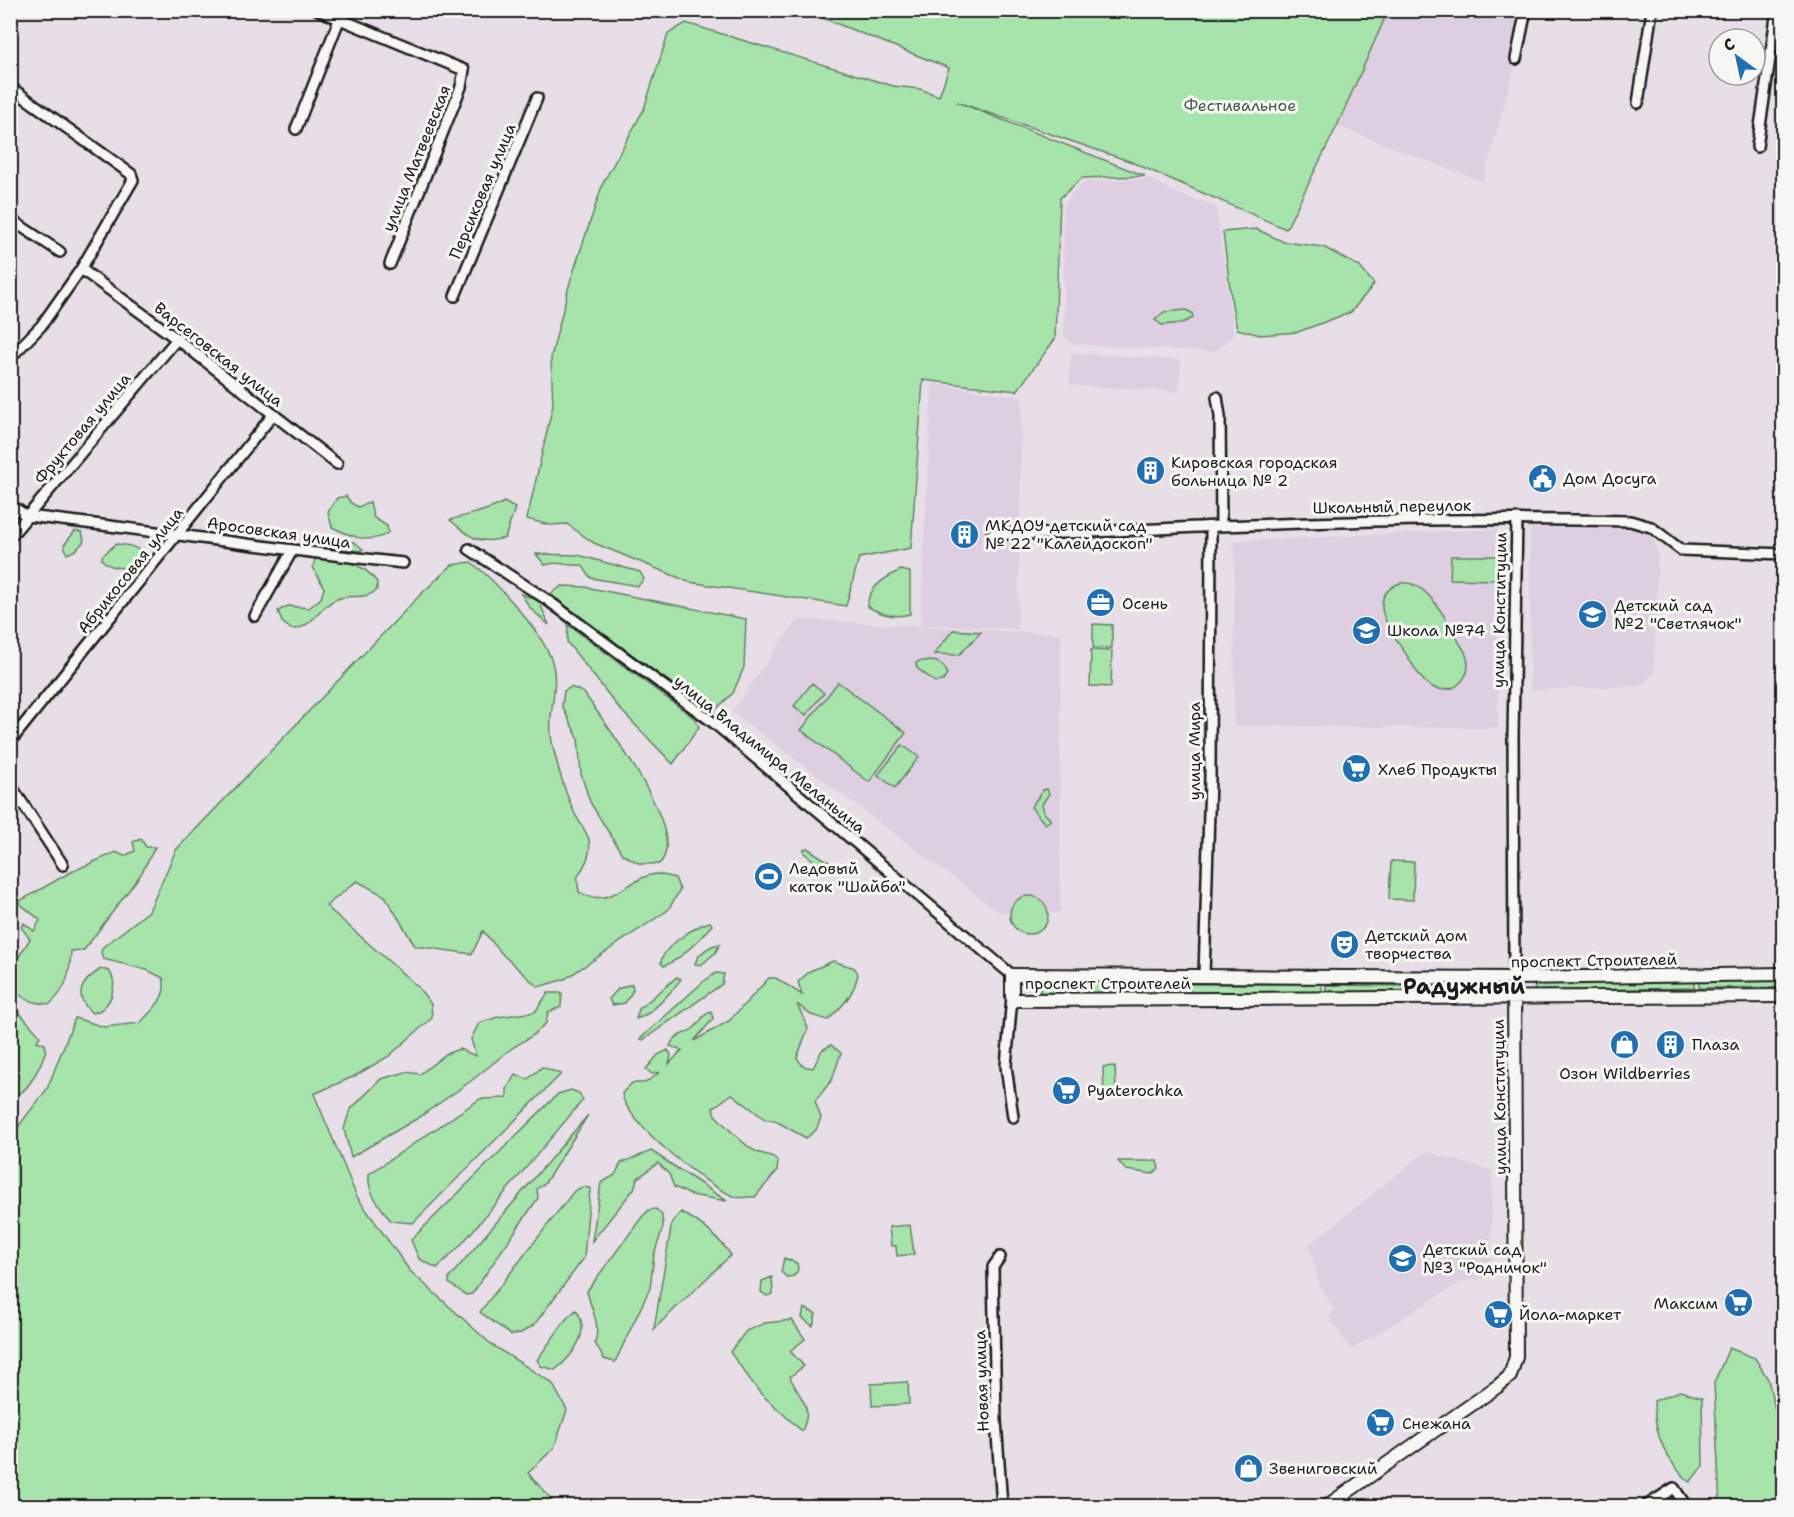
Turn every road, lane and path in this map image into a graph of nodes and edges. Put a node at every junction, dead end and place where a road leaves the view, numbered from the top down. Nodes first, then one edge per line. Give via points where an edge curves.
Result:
1 (318, 10) edge
2 (1526, 10) edge
3 (1652, 10) edge
4 (1776, 10) edge
5 (342, 15) edge
6 (1516, 59) dead end
7 (10, 87) edge
8 (537, 98) dead end
9 (1638, 103) dead end
10 (296, 129) dead end
11 (1757, 147) dead end
12 (10, 219) edge
13 (60, 252) dead end
14 (390, 264) dead end
15 (81, 269) junction
16 (455, 296) dead end
17 (177, 339) junction
18 (10, 358) edge
19 (1217, 397) dead end
20 (272, 416) junction
21 (337, 464) dead end
22 (10, 505) edge
23 (27, 516) junction
24 (1517, 519) junction
25 (1216, 526) junction
26 (180, 534) junction
27 (993, 534) dead end
28 (10, 537) edge
29 (469, 549) dead end
30 (292, 551) junction
31 (1784, 554) edge
32 (403, 563) dead end
33 (255, 616) dead end
34 (10, 742) edge
35 (10, 784) edge
36 (63, 865) dead end
37 (1784, 974) edge
38 (1012, 975) junction
39 (1204, 976) junction
40 (1514, 978) junction
41 (1784, 996) edge
42 (1012, 997) junction
43 (1514, 999) junction
44 (1013, 1117) dead end
45 (1000, 1257) dead end
46 (1002, 1506) edge
47 (1327, 1506) edge
48 (1646, 1506) edge
49 (1686, 1506) edge

1 - 5 street
2 - 6 street
3 - 9 street
4 - 11 street
5 - 10 street
5 - 14 street, улица Матвеевская via 464,70
7 - 15 street via 131,174 130,187
8 - 16 street, Персиковая улица
12 - 13 street
15 - 17 street, Варсеговская улица
15 - 18 street via 41,326
17 - 20 street, Варсеговская улица
17 - 23 street, Фруктовая улица
19 - 25 street, улица Мира via 1220,416
20 - 21 street, Варсеговская улица
20 - 26 street, Абрикосовая улица
22 - 23 street, Аросовская улица
23 - 26 street, Аросовская улица
23 - 28 street, Фруктовая улица
24 - 25 street, Школьный переулок
24 - 31 street, Школьный переулок via 1630,521 1651,527 1681,550
24 - 40 street, улица Конституции
25 - 27 street, Школьный переулок
25 - 39 street, улица Мира
26 - 30 street, Аросовская улица
26 - 34 street, Абрикосовая улица
29 - 38 street, улица Владимира Меланьина via 546,599 714,723
30 - 32 street, Аросовская улица
30 - 33 street
35 - 36 street
37 - 40 street, проспект Строителей
38 - 39 street, проспект Строителей
38 - 42 street, проспект Строителей
39 - 40 street, проспект Строителей
40 - 43 street, улица Конституции
41 - 43 street, проспект Строителей
42 - 43 street, проспект Строителей
42 - 44 street via 1006,1066
43 - 47 street, улица Конституции via 1516,1357 1512,1370 1498,1386
45 - 46 street, Новая улица via 993,1267
48 - 49 street via 1674,1488

